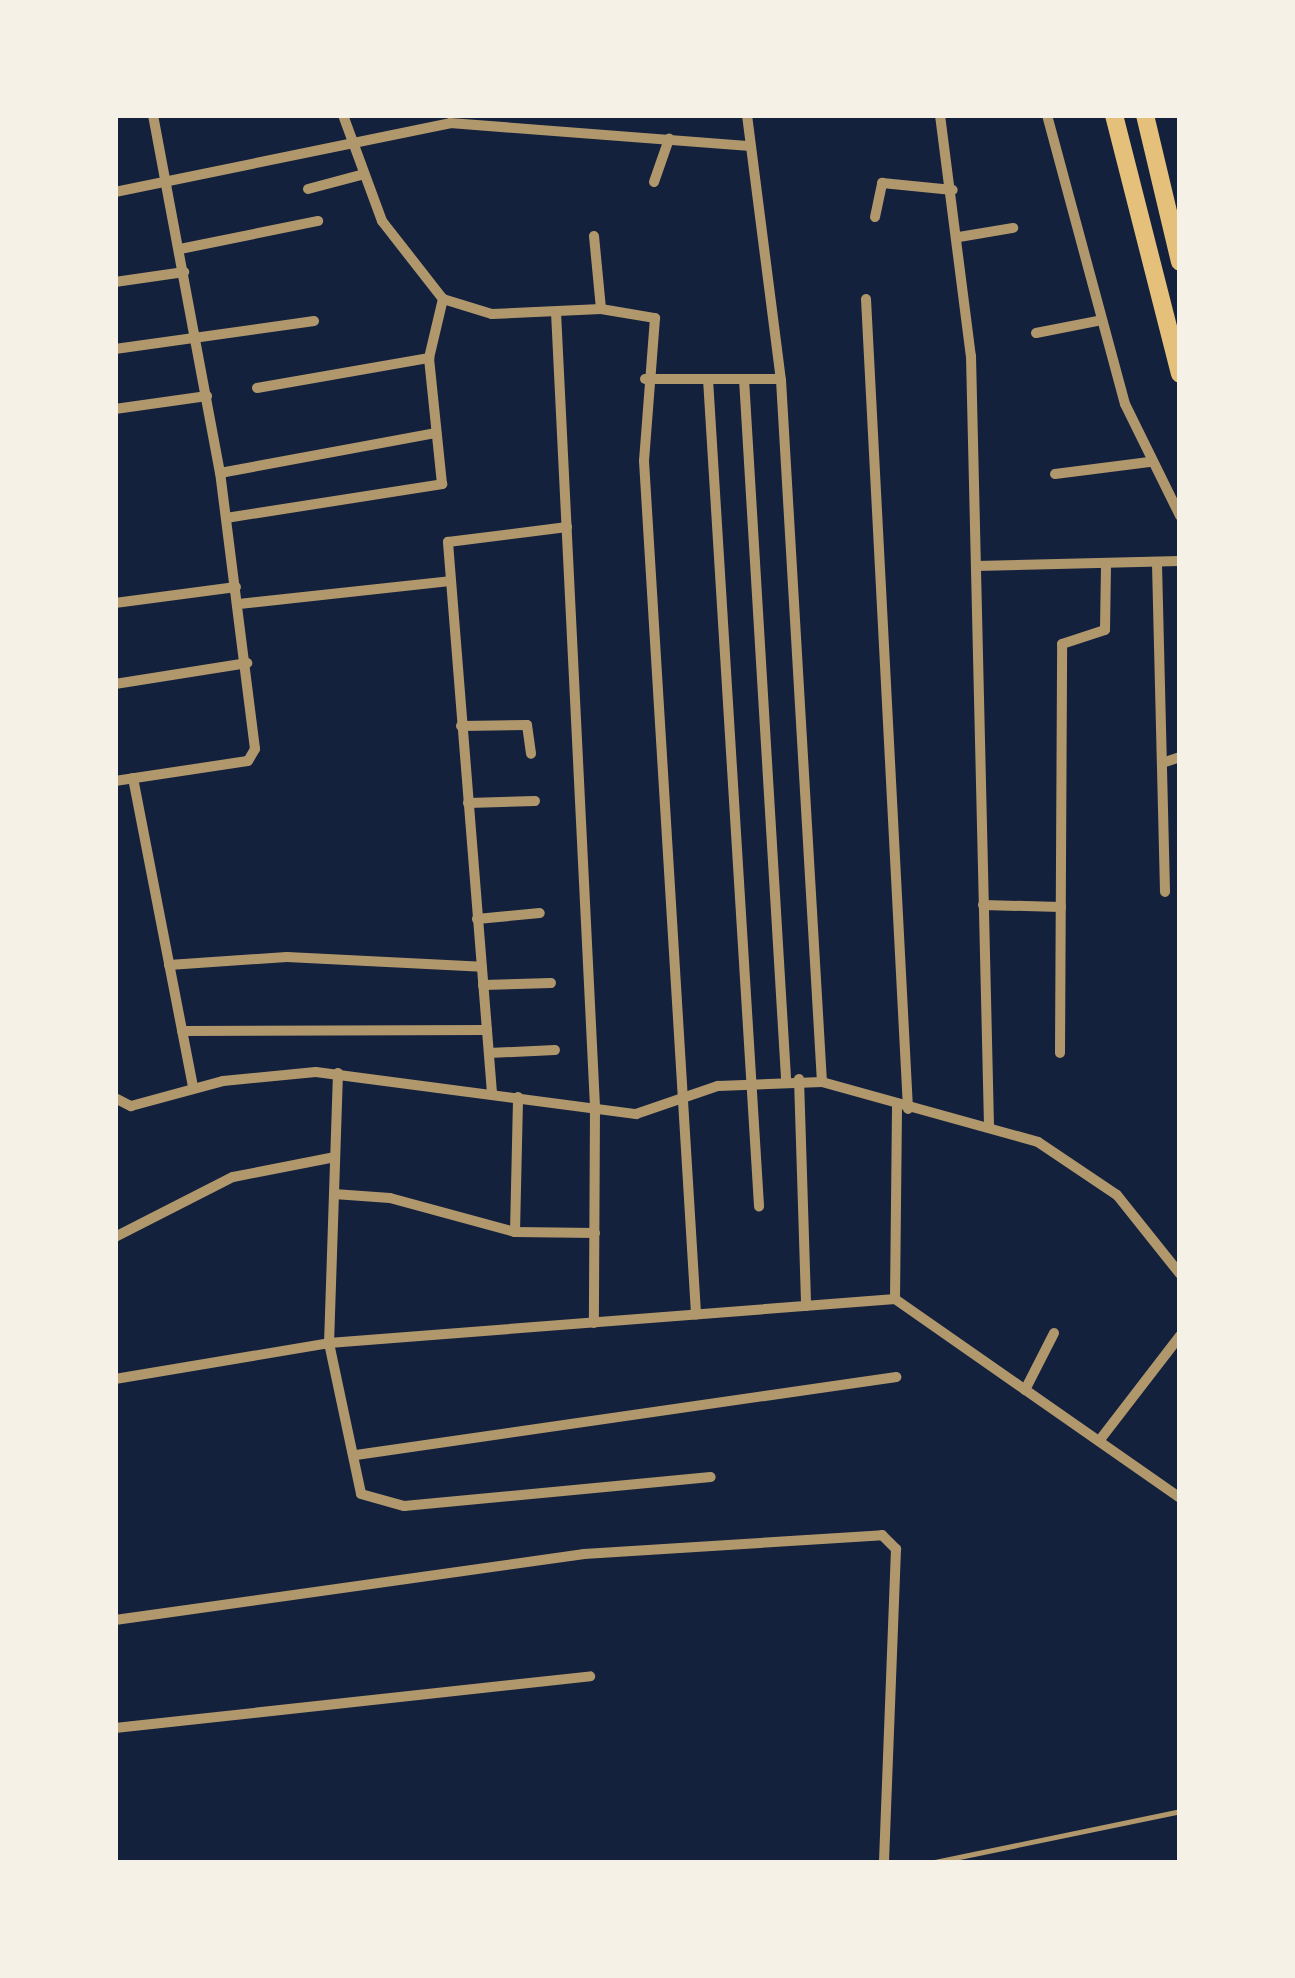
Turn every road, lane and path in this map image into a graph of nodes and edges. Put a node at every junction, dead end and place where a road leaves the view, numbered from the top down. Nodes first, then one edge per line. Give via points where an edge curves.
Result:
1 (153, 115) edge
2 (343, 115) edge
3 (747, 115) edge
4 (940, 115) edge
5 (1047, 115) edge
6 (1114, 115) edge
7 (1146, 115) edge
8 (668, 139) junction
9 (350, 140) junction
10 (747, 146) junction
11 (361, 174) junction
12 (654, 182) dead end
13 (168, 185) junction
14 (308, 189) dead end
15 (952, 190) junction
16 (115, 192) edge
17 (875, 217) dead end
18 (318, 222) dead end
19 (1013, 228) dead end
20 (594, 236) dead end
21 (959, 237) junction
22 (180, 249) junction
23 (1180, 262) edge
24 (184, 272) junction
25 (115, 282) edge
26 (444, 299) junction
27 (866, 299) dead end
28 (601, 309) junction
29 (556, 312) junction
30 (1102, 320) junction
31 (314, 321) dead end
32 (1036, 333) dead end
33 (196, 338) junction
34 (115, 348) edge
35 (429, 358) junction
36 (1180, 374) edge
37 (646, 378) junction
38 (776, 378) junction
39 (708, 379) junction
40 (744, 379) junction
41 (257, 388) dead end
42 (206, 396) junction
43 (115, 409) edge
44 (436, 433) junction
45 (1149, 462) junction
46 (220, 473) junction
47 (1055, 474) dead end
48 (1180, 516) edge
49 (226, 518) junction
50 (567, 528) junction
51 (1180, 561) edge
52 (1157, 564) junction
53 (1106, 565) junction
54 (976, 566) junction
55 (450, 580) junction
56 (236, 587) junction
57 (115, 603) edge
58 (238, 604) junction
59 (248, 663) junction
60 (115, 684) edge
61 (462, 726) junction
62 (531, 754) dead end
63 (1180, 757) edge
64 (1162, 763) junction
65 (132, 778) junction
66 (115, 780) edge
67 (535, 801) dead end
68 (468, 803) junction
69 (1165, 892) dead end
70 (983, 905) junction
71 (1061, 908) junction
72 (540, 913) dead end
73 (477, 918) junction
74 (169, 965) junction
75 (482, 967) junction
76 (550, 983) dead end
77 (483, 985) junction
78 (182, 1030) junction
79 (487, 1030) junction
80 (555, 1050) dead end
81 (1060, 1052) dead end
82 (489, 1054) junction
83 (338, 1073) junction
84 (786, 1078) junction
85 (799, 1079) junction
86 (754, 1082) junction
87 (822, 1082) junction
88 (193, 1088) junction
89 (492, 1093) junction
90 (685, 1095) junction
91 (518, 1096) junction
92 (115, 1098) edge
93 (596, 1107) junction
94 (903, 1107) junction
95 (989, 1127) junction
96 (335, 1157) junction
97 (334, 1194) junction
98 (760, 1206) dead end
99 (515, 1232) junction
100 (595, 1232) junction
101 (115, 1236) edge
102 (1180, 1274) edge
103 (895, 1298) junction
104 (806, 1306) junction
105 (696, 1314) junction
106 (594, 1322) junction
107 (1054, 1332) dead end
108 (1180, 1336) edge
109 (329, 1343) junction
110 (896, 1377) dead end
111 (115, 1379) edge
112 (1026, 1390) junction
113 (1099, 1441) junction
114 (356, 1455) junction
115 (710, 1477) dead end
116 (1180, 1479) edge
117 (1175, 1495) edge
118 (115, 1620) edge
119 (590, 1676) dead end
120 (115, 1728) edge
121 (1180, 1811) edge
122 (884, 1863) edge
123 (930, 1863) edge

1 - 13 street
2 - 9 street
3 - 10 street
4 - 15 street
5 - 30 street
6 - 36 highway
7 - 23 highway
8 - 9 street via 450,123
8 - 10 street
8 - 12 street
9 - 11 street
9 - 13 street
10 - 38 street
11 - 14 street
11 - 26 street via 397,246
13 - 16 street
13 - 22 street
15 - 17 street via 882,183
15 - 21 street
18 - 22 street
19 - 21 street
20 - 28 street
21 - 54 street
22 - 24 street
24 - 25 street
24 - 33 street
26 - 29 street via 492,314
26 - 35 street
27 - 94 street
28 - 29 street
28 - 37 street via 654,315
29 - 50 street
30 - 32 street
30 - 45 street
31 - 33 street
33 - 34 street
33 - 42 street
35 - 41 street
35 - 44 street
37 - 39 street
37 - 90 street
38 - 40 street
38 - 87 street
39 - 40 street
39 - 86 street
40 - 84 street
42 - 43 street
42 - 46 street
44 - 46 street
44 - 49 street via 442,480
45 - 47 street
45 - 48 street
46 - 49 street
49 - 56 street
50 - 55 street via 455,536
50 - 93 street
51 - 52 street
52 - 53 street
52 - 64 street
53 - 54 street
53 - 71 street via 1105,630 1062,641
54 - 70 street
55 - 58 street
55 - 61 street
56 - 57 street
56 - 58 street
58 - 59 street
59 - 60 street
59 - 65 street via 255,749 248,761
61 - 62 street via 527,725
61 - 68 street
63 - 64 street
64 - 69 street
65 - 66 street
65 - 74 street
67 - 68 street
68 - 73 street
70 - 71 street
70 - 95 street
71 - 81 street
72 - 73 street
73 - 75 street
74 - 75 street via 287,957
74 - 78 street
75 - 77 street
76 - 77 street
77 - 79 street
78 - 79 street
78 - 88 street
79 - 82 street
80 - 82 street
82 - 89 street
83 - 88 street
83 - 89 street
83 - 96 street
84 - 85 street
84 - 86 street
85 - 87 street
85 - 104 street
86 - 90 street
86 - 98 street
87 - 94 street
88 - 92 street via 131,1106
89 - 91 street
90 - 93 street via 647,1112
90 - 105 street
91 - 93 street
91 - 99 street
93 - 100 street
94 - 95 street
94 - 103 street
95 - 102 street via 1038,1142 1099,1180
96 - 97 street
96 - 101 street via 234,1177
97 - 99 street via 390,1198
97 - 109 street
99 - 100 street
100 - 106 street
103 - 104 street
103 - 112 street
104 - 105 street
105 - 106 street
106 - 109 street
107 - 112 street
108 - 113 street
109 - 111 street
109 - 114 street
110 - 114 street
112 - 113 street
113 - 117 street
114 - 115 street via 361,1494 404,1506
116 - 117 street
118 - 122 street via 584,1554 882,1535 896,1550
119 - 120 street
121 - 123 lane

